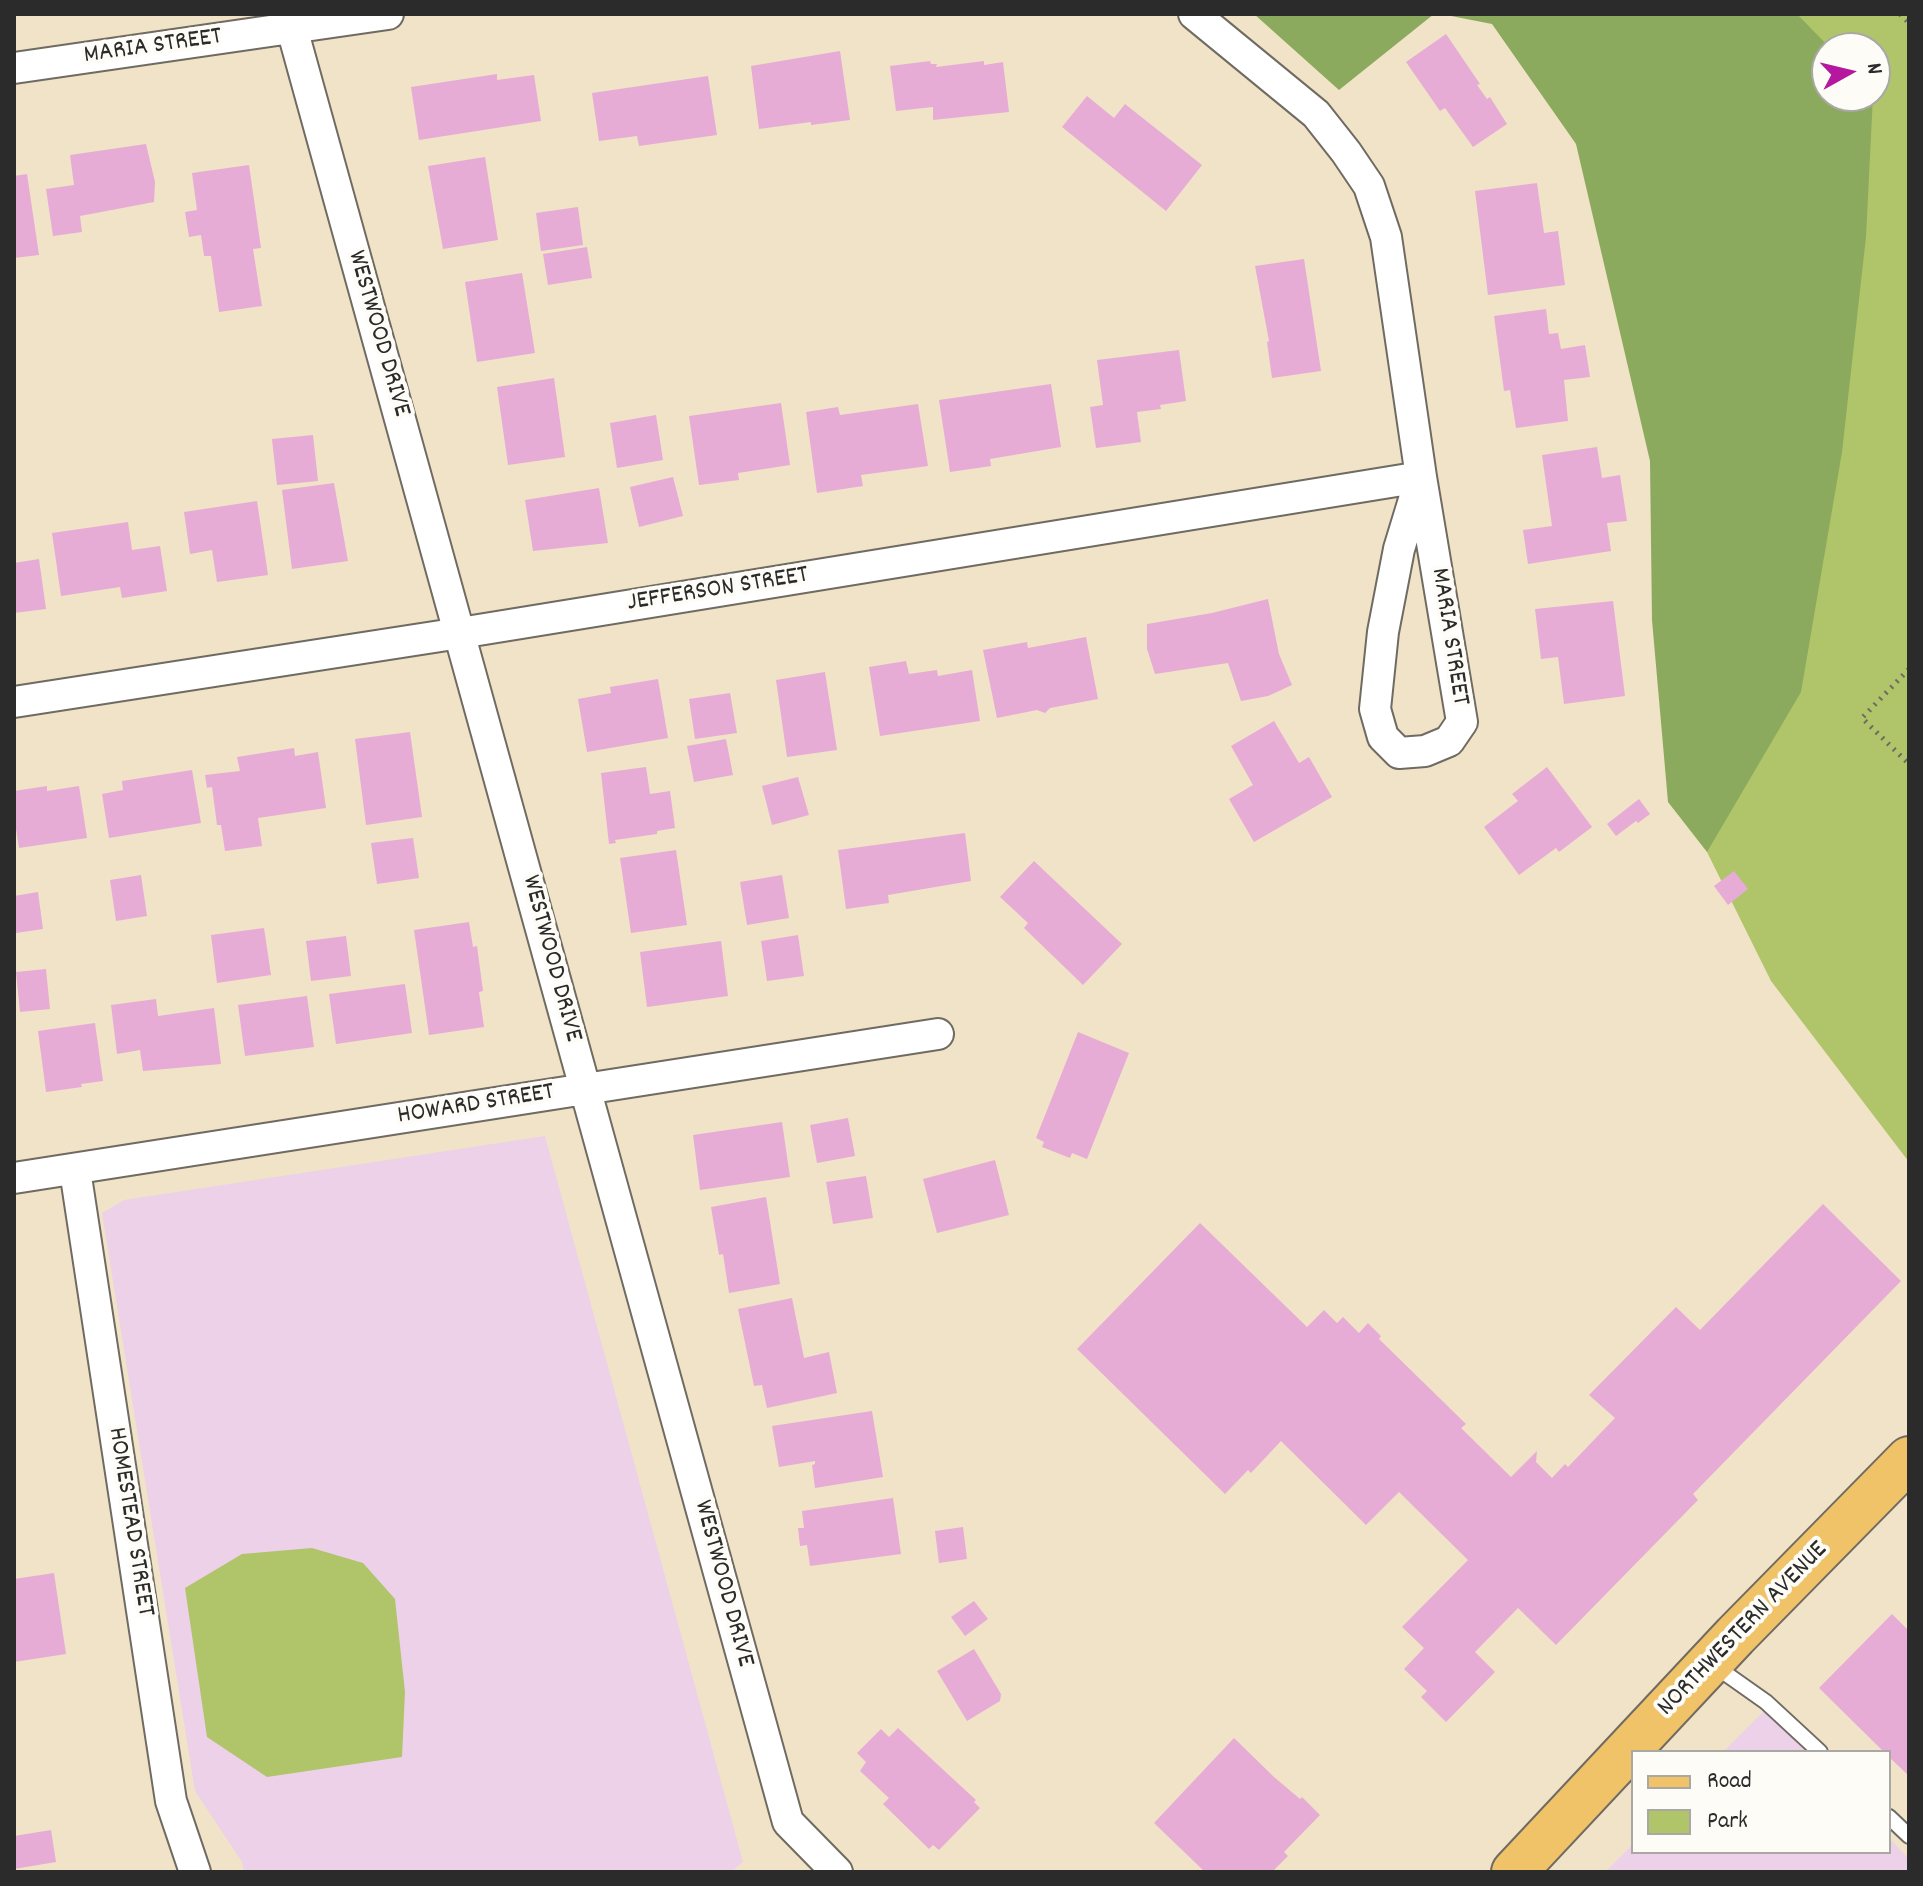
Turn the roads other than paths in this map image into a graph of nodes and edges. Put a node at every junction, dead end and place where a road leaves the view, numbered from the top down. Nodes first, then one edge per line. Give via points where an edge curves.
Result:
1 (388, 14) edge
2 (1194, 14) edge
3 (290, 21) edge
4 (14, 68) edge
5 (1421, 477) junction
6 (460, 633) junction
7 (14, 702) edge
8 (938, 1034) dead end
9 (586, 1089) junction
10 (75, 1170) junction
11 (14, 1178) edge
12 (1909, 1459) edge
13 (1710, 1663) junction
14 (1818, 1750) edge
15 (1891, 1819) edge
16 (1909, 1836) edge
17 (195, 1872) edge
18 (837, 1872) edge
19 (1514, 1872) edge

1 - 3 street, MARIA STREET
2 - 5 street, MARIA STREET via 1316,114 1369,186 1394,279
3 - 4 street, MARIA STREET
3 - 6 street, WESTWOOD DRIVE
5 - 5 street, MARIA STREET via 1396,563 1375,709 1383,737 1399,753 1425,751 1449,741 1462,722
5 - 6 street, JEFFERSON STREET
6 - 7 street, JEFFERSON STREET
6 - 9 street, WESTWOOD DRIVE
8 - 9 street, HOWARD STREET
9 - 10 street, HOWARD STREET
9 - 18 street, WESTWOOD DRIVE via 788,1822
10 - 11 street, HOWARD STREET
10 - 17 street, HOMESTEAD STREET via 171,1801
12 - 13 main road, NORTHWESTERN AVENUE
13 - 14 lane via 1766,1702
13 - 19 main road, NORTHWESTERN AVENUE
15 - 16 lane

